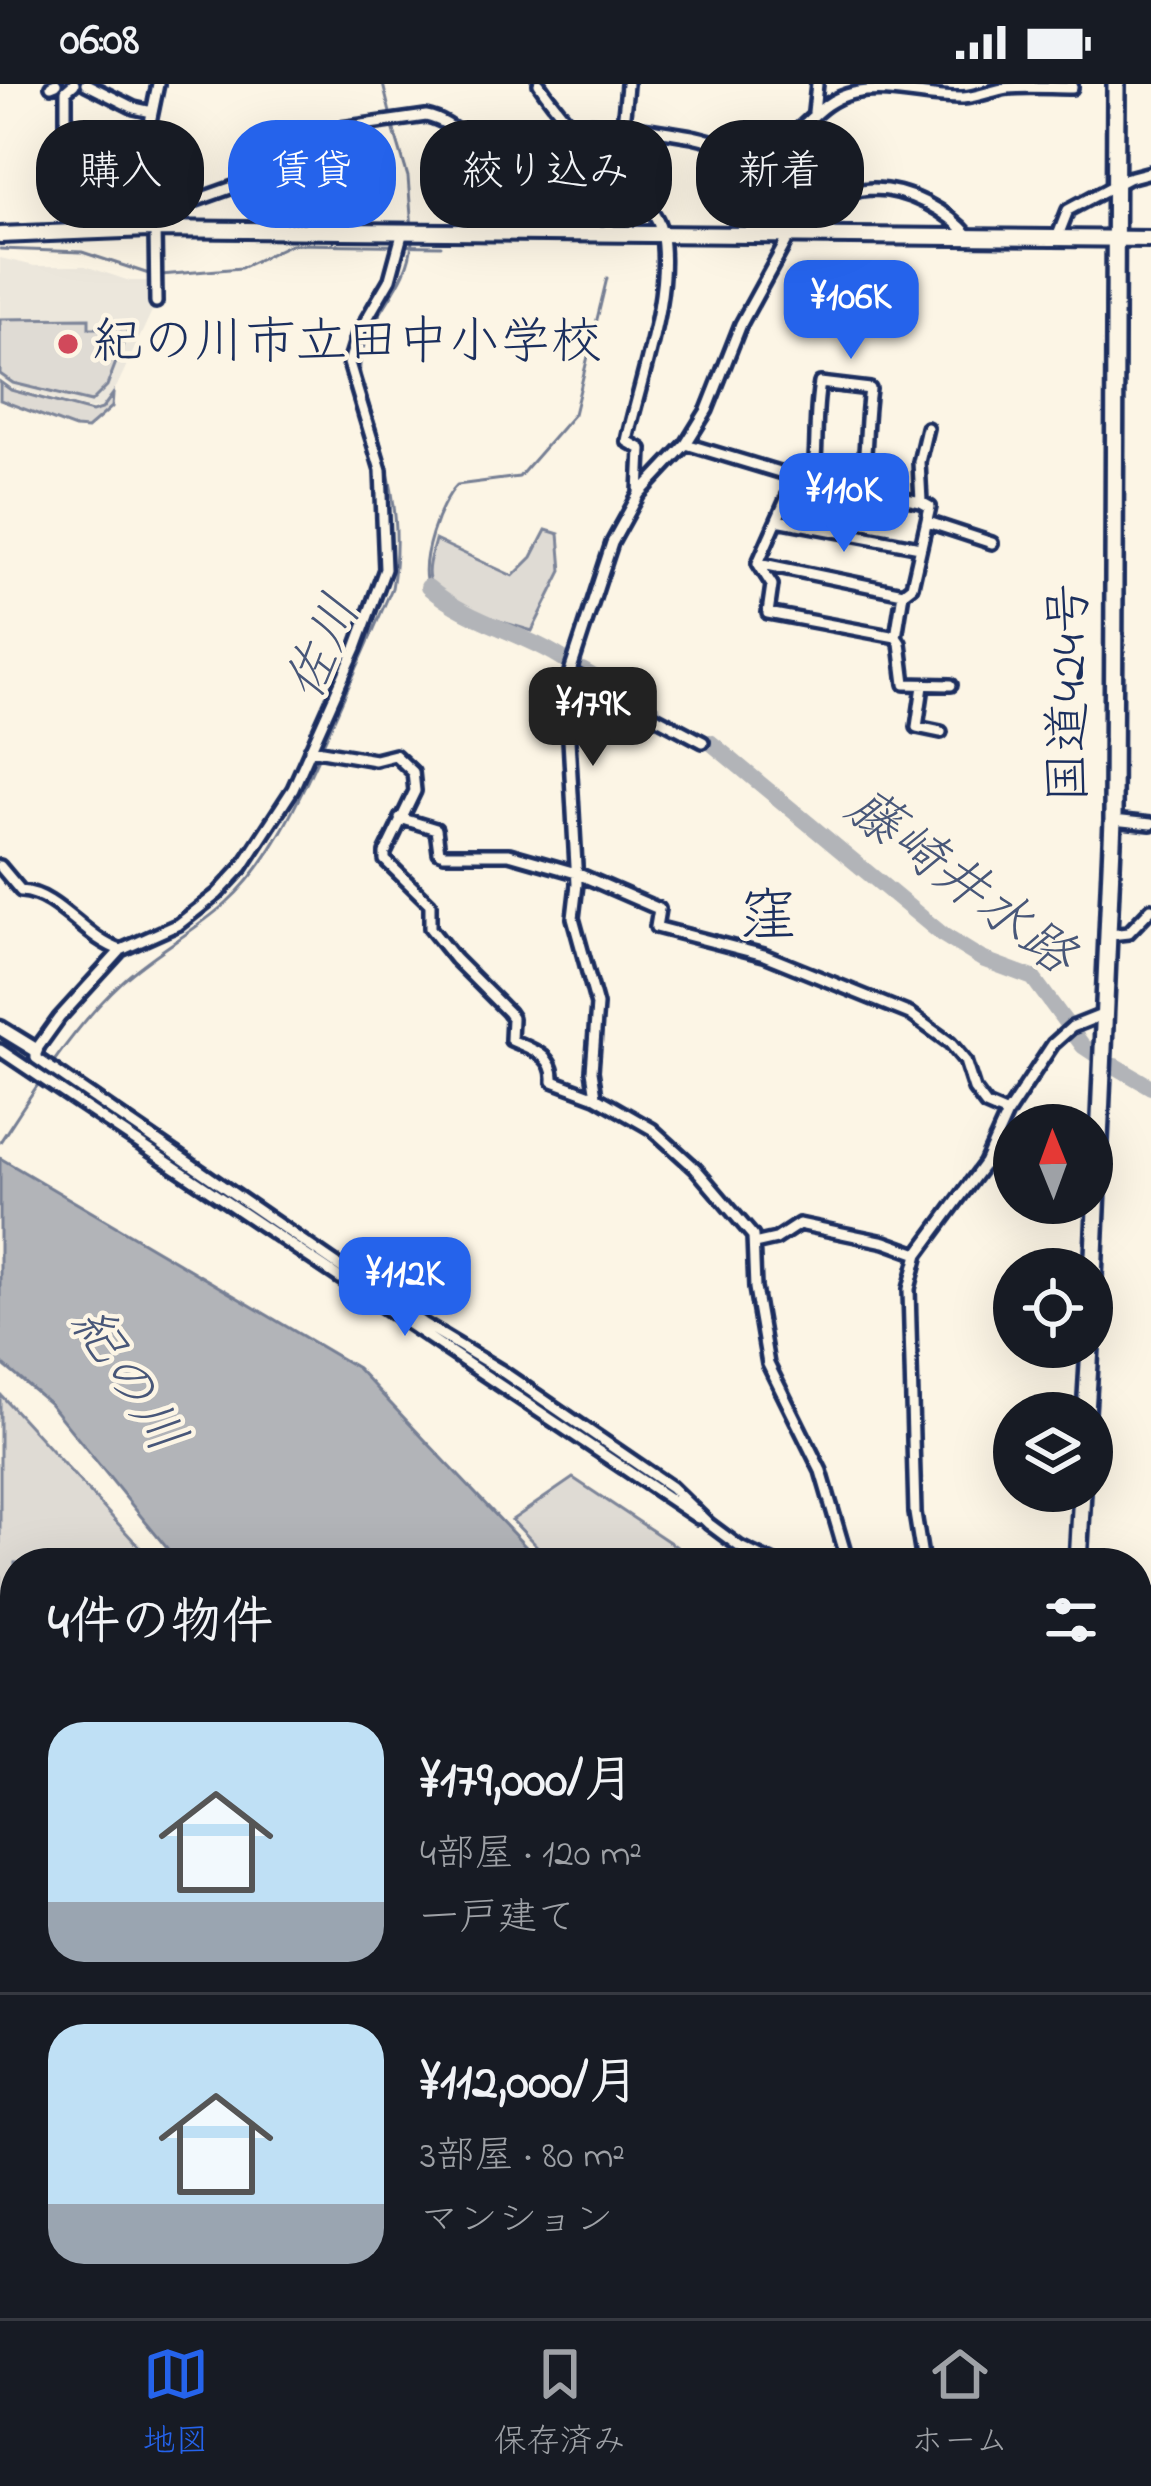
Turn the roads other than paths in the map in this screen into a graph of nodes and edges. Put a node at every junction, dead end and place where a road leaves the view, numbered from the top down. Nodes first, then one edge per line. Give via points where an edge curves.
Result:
1 (74, 84) edge
2 (86, 84) edge
3 (158, 84) edge
4 (539, 84) edge
5 (627, 84) edge
6 (817, 84) edge
7 (1072, 84) edge
8 (1116, 84) edge
9 (152, 112) junction
10 (814, 112) junction
11 (66, 120) edge
12 (443, 120) edge
13 (566, 120) edge
14 (625, 120) edge
15 (807, 120) edge
16 (1151, 172) edge
17 (1114, 184) junction
18 (864, 190) edge
19 (610, 228) edge
20 (660, 228) edge
21 (792, 228) edge
22 (153, 229) junction
23 (406, 231) junction
24 (610, 233) junction
25 (662, 234) junction
26 (0, 235) edge
27 (788, 235) junction
28 (970, 236) junction
29 (1057, 238) junction
30 (1114, 239) junction
31 (1151, 239) edge
32 (156, 302) dead end
33 (927, 428) dead end
34 (686, 444) junction
35 (796, 477) junction
36 (813, 480) junction
37 (861, 490) junction
38 (639, 494) junction
39 (921, 502) junction
40 (777, 520) junction
41 (928, 522) junction
42 (992, 543) dead end
43 (920, 547) junction
44 (758, 563) junction
45 (903, 593) junction
46 (896, 637) junction
47 (570, 672) junction
48 (951, 685) dead end
49 (923, 686) junction
50 (941, 732) dead end
51 (703, 742) dead end
52 (311, 750) junction
53 (400, 818) junction
54 (1112, 820) junction
55 (1151, 824) edge
56 (0, 866) edge
57 (576, 872) junction
58 (1151, 909) edge
59 (1110, 935) junction
60 (122, 950) junction
61 (1107, 1013) junction
62 (0, 1028) edge
63 (0, 1050) edge
64 (37, 1061) junction
65 (596, 1097) junction
66 (1013, 1104) edge
67 (993, 1108) edge
68 (993, 1144) edge
69 (754, 1244) junction
70 (1095, 1248) edge
71 (918, 1254) junction
72 (1081, 1512) edge
73 (742, 1548) edge
74 (844, 1548) edge
75 (921, 1548) edge
76 (1079, 1548) edge

1 - 11 street via 66,91
2 - 9 street
3 - 9 street
4 - 13 street
5 - 14 street
6 - 10 street
7 - 10 street via 969,98 867,91
8 - 17 highway, 国道424号
9 - 22 street via 141,166
10 - 15 street
12 - 22 street via 327,130 267,175 191,202
16 - 17 street
17 - 29 street via 1068,211
17 - 30 highway, 国道424号
18 - 28 street via 944,213
19 - 24 street
20 - 25 street
21 - 27 street
22 - 23 main road
22 - 26 main road
22 - 32 street
23 - 24 main road
23 - 52 street via 350,363 381,470 385,569
24 - 25 main road
25 - 27 main road
25 - 38 street via 656,315 627,441 640,449
27 - 28 main road
27 - 34 street
28 - 29 main road
29 - 30 main road
30 - 31 main road
30 - 54 highway, 国道424号
33 - 39 street
34 - 35 street
34 - 38 street
35 - 36 street
35 - 40 street
36 - 37 street
36 - 37 street via 820,383 871,389
37 - 39 street
38 - 47 street via 612,543
39 - 41 street via 930,507
40 - 43 street
40 - 44 street
41 - 42 street
41 - 43 street
43 - 45 street via 912,586
44 - 45 street
44 - 46 street via 772,585 768,613
45 - 46 street
46 - 49 street via 905,684
47 - 51 street
47 - 57 street
48 - 49 street
49 - 50 street via 916,727
52 - 53 street via 400,758 413,772 415,791
52 - 60 street via 293,789 217,894 179,924
53 - 57 street via 436,829 444,854 509,854
53 - 65 street via 385,860 430,904 430,928 508,1012 511,1040 549,1060 553,1081
54 - 55 street
54 - 59 highway, 国道424号
56 - 60 street via 21,891 36,892 102,944
57 - 65 street via 576,938 597,1005
57 - 67 street via 658,909 656,927 764,955 910,1014 965,1060 974,1089
58 - 59 street via 1128,933
59 - 61 highway, 国道424号
60 - 64 street via 59,1018
61 - 66 street via 1053,1044
61 - 70 highway, 国道424号
62 - 64 street
63 - 64 street
64 - 73 street via 671,1487
65 - 69 street via 652,1129 695,1168
68 - 71 street
69 - 71 street via 799,1224
69 - 74 street via 768,1364 821,1471
71 - 75 street via 909,1289
72 - 76 highway

